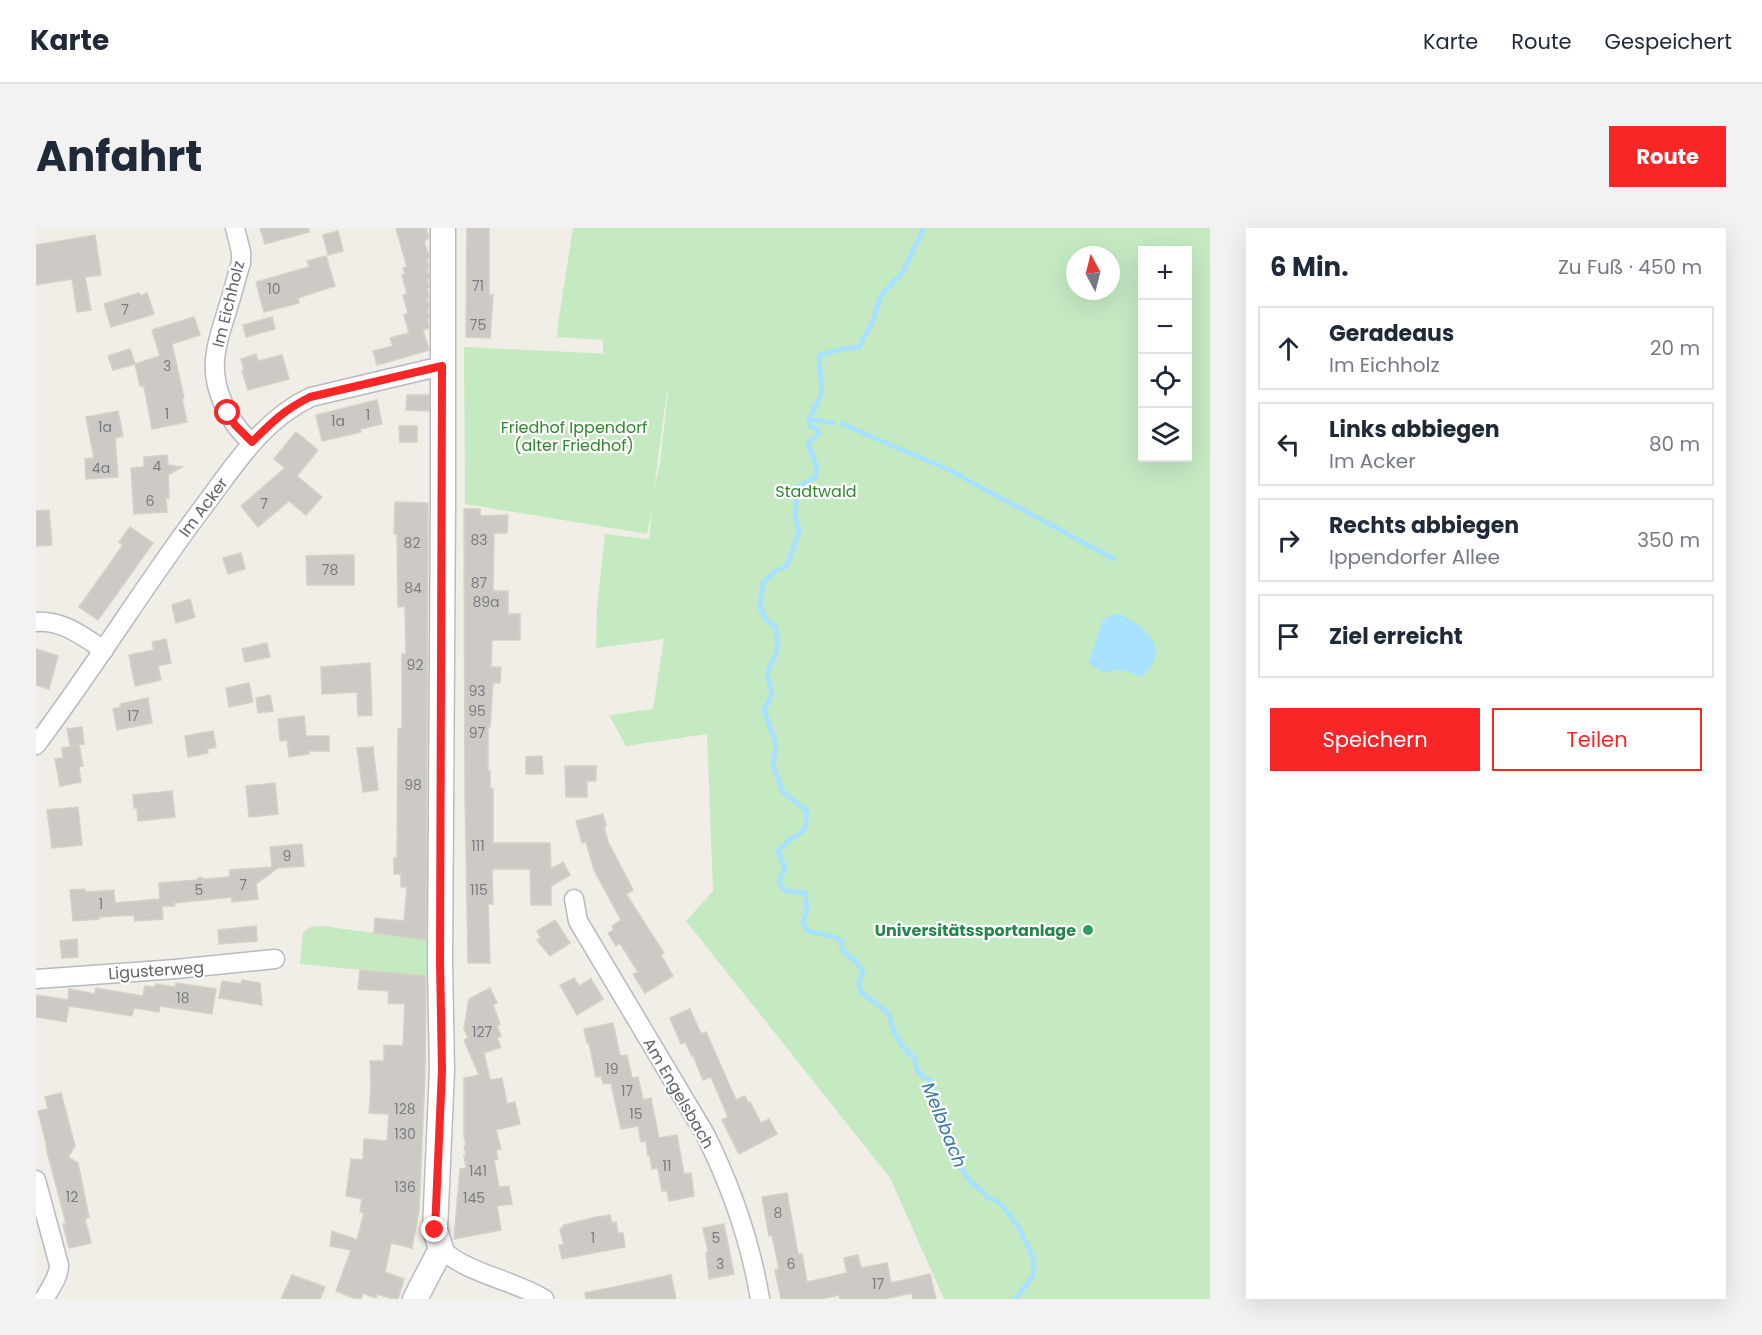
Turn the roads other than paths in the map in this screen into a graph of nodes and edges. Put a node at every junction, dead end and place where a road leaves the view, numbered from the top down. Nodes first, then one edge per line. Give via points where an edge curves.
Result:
1 (235, 228) edge
2 (443, 228) edge
3 (442, 366) junction
4 (252, 442) junction
5 (36, 622) edge
6 (104, 650) junction
7 (36, 745) edge
8 (574, 899) dead end
9 (275, 959) dead end
10 (36, 978) edge
11 (36, 1180) edge
12 (441, 1249) junction
13 (44, 1299) edge
14 (416, 1299) edge
15 (544, 1299) edge
16 (760, 1299) edge

1 - 4 street, Im Eichholz via 241,263 216,352 215,370 228,413
2 - 3 street
3 - 4 street, Im Acker via 310,397 275,419
3 - 12 street via 442,1070 435,1230
4 - 6 street, Im Acker via 176,543
5 - 6 street via 62,625
6 - 7 street, Im Acker
8 - 16 street, Am Engelsbach via 578,921 722,1168 742,1222
9 - 10 street, Ligusterweg
11 - 13 street via 59,1265
12 - 14 street
12 - 15 street via 454,1261

